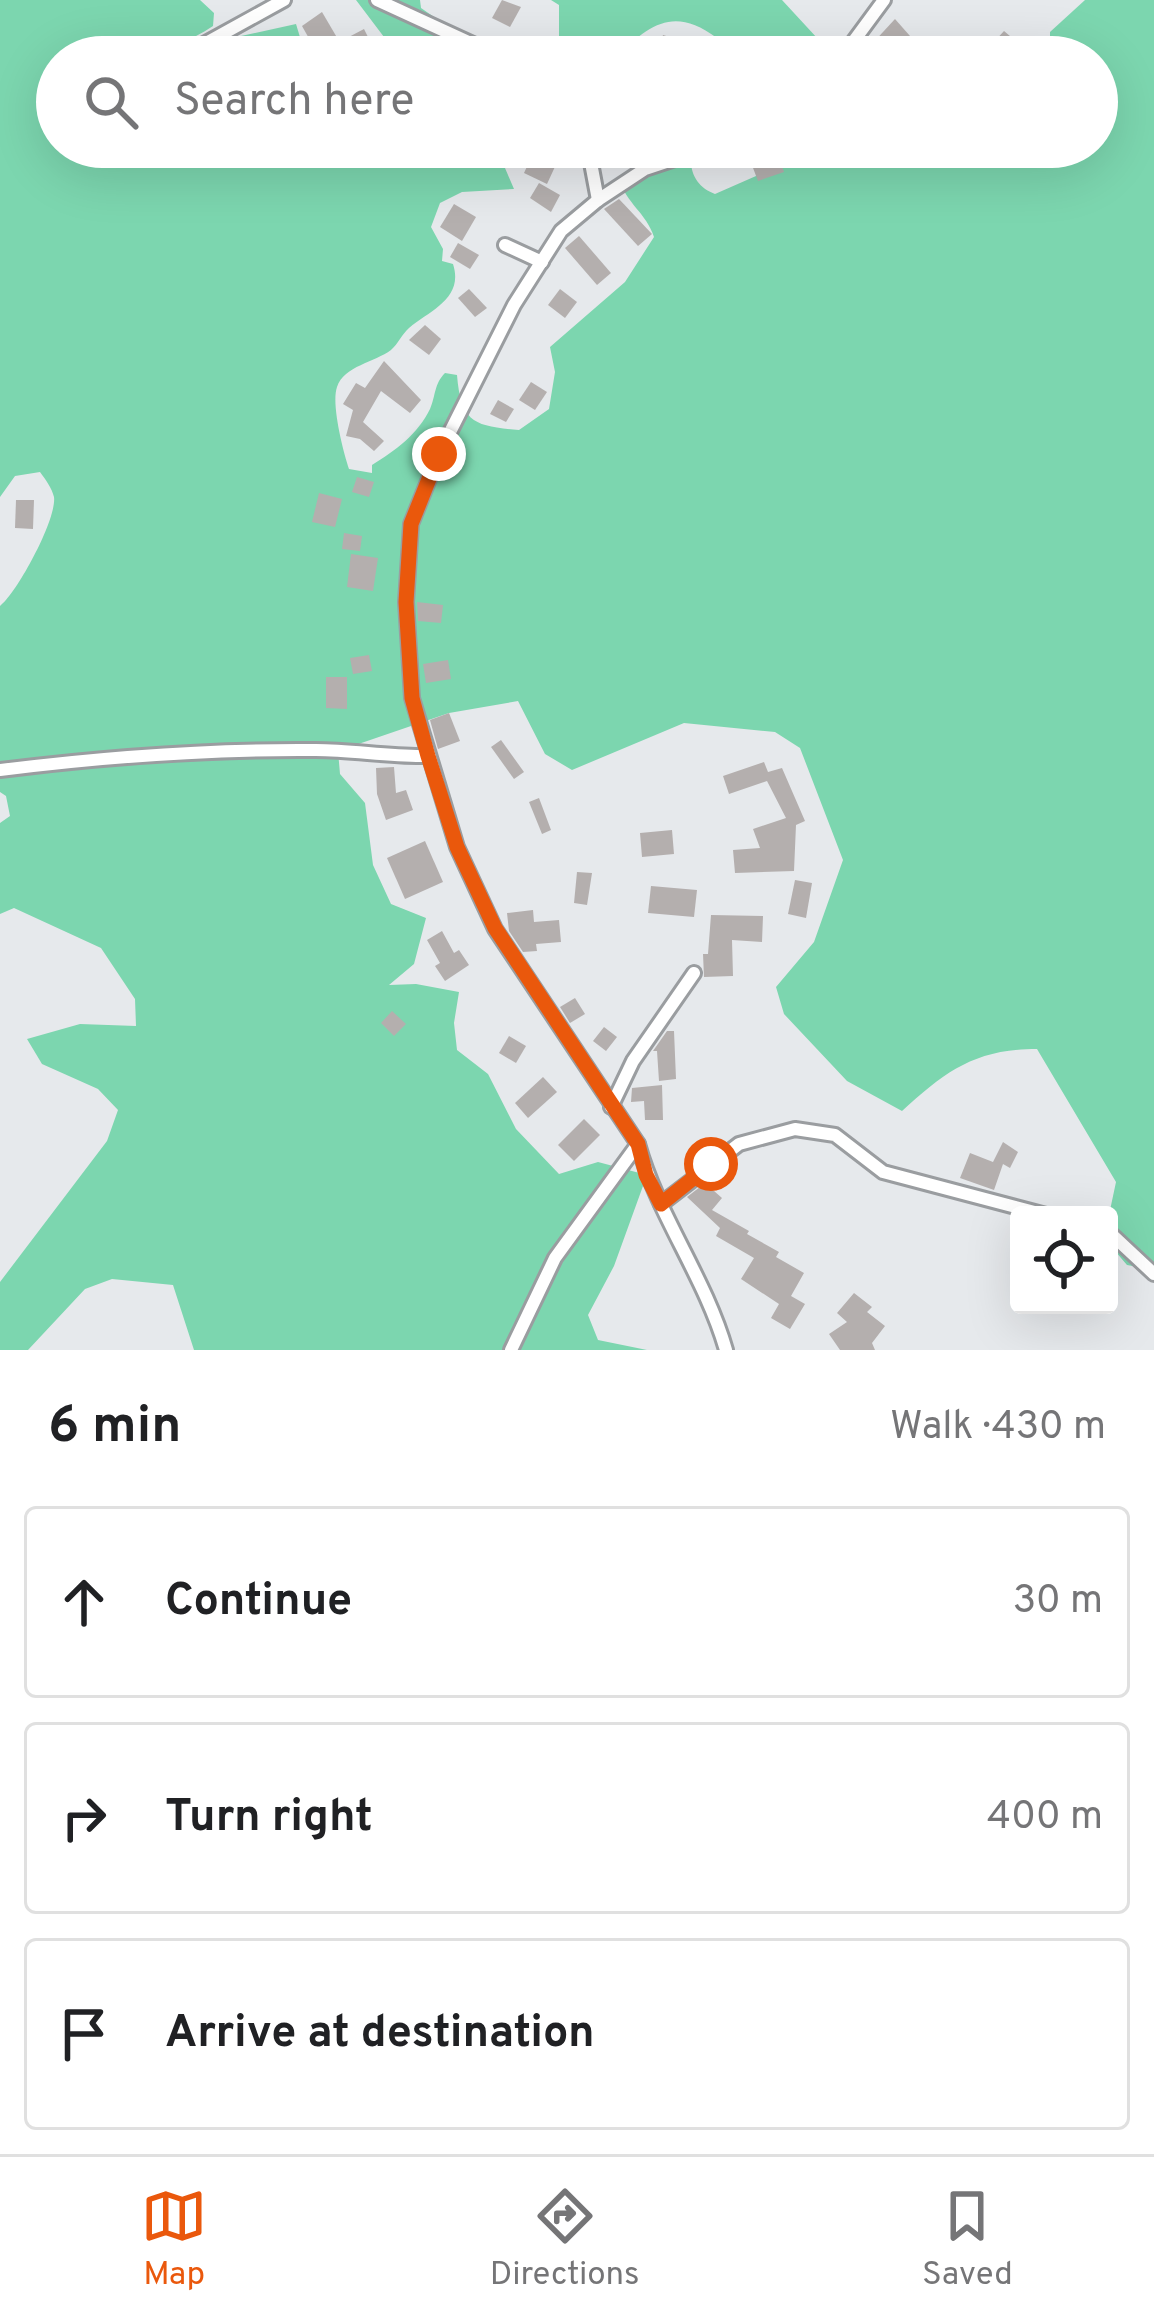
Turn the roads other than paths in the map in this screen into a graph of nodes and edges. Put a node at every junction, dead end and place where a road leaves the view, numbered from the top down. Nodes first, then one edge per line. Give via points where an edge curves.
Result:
1 (284, 0) edge
2 (377, 0) edge
3 (884, 0) edge
4 (219, 36) edge
5 (455, 36) edge
6 (857, 36) edge
7 (592, 168) edge
8 (651, 168) edge
9 (598, 200) junction
10 (506, 244) dead end
11 (542, 262) junction
12 (428, 756) junction
13 (0, 770) edge
14 (694, 973) dead end
15 (610, 1107) junction
16 (638, 1144) junction
17 (661, 1204) junction
18 (1012, 1206) edge
19 (1118, 1240) edge
20 (1154, 1274) edge
21 (511, 1350) edge
22 (726, 1350) edge

1 - 4 street
2 - 5 street
3 - 6 street
7 - 9 street
8 - 9 street
9 - 11 street via 561,231
10 - 11 street
11 - 12 street via 439,454 411,524 410,674
12 - 13 street via 319,750
12 - 15 street via 457,847 495,928
14 - 15 street
15 - 16 street
16 - 17 street
16 - 21 street via 555,1258
17 - 18 street via 739,1144 795,1129 836,1135 884,1172
17 - 22 street via 715,1309
19 - 20 street

